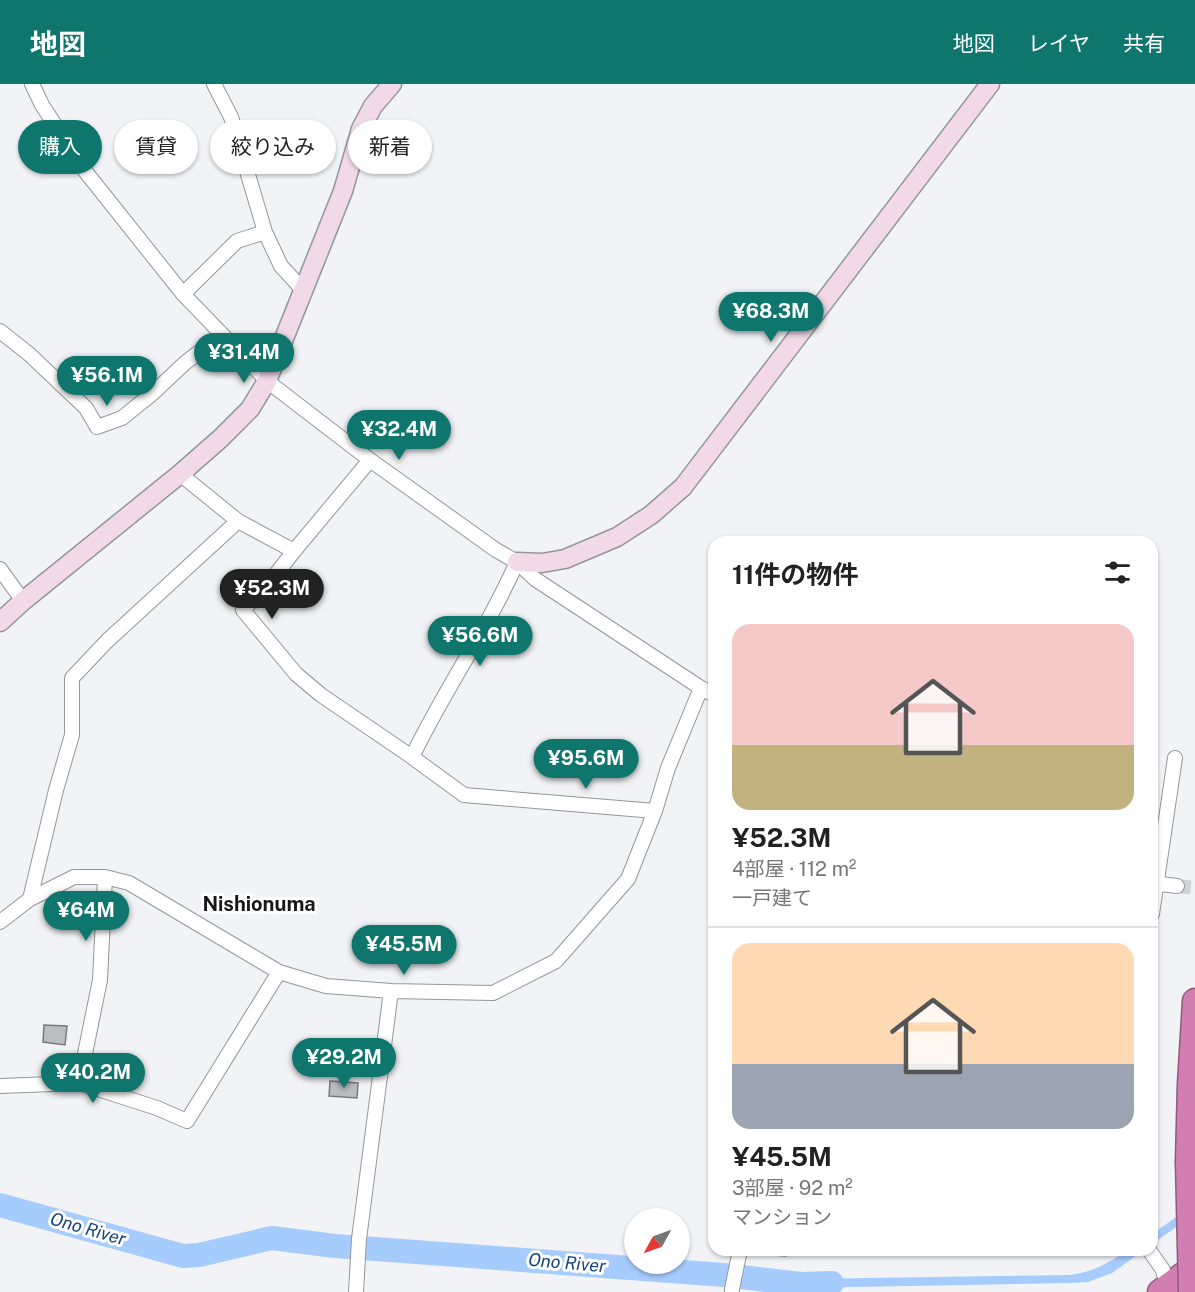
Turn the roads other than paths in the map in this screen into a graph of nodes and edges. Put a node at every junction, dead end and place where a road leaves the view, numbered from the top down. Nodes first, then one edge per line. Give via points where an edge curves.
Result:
1 (32, 84) edge
2 (214, 84) edge
3 (392, 84) edge
4 (990, 84) edge
5 (265, 232) junction
6 (303, 290) junction
7 (183, 294) junction
8 (0, 330) edge
9 (221, 335) junction
10 (267, 381) junction
11 (370, 460) junction
12 (180, 474) junction
13 (238, 521) junction
14 (294, 551) junction
15 (517, 562) junction
16 (0, 569) edge
17 (23, 601) junction
18 (0, 622) edge
19 (701, 688) junction
20 (708, 692) edge
21 (412, 757) junction
22 (1174, 758) dead end
23 (655, 811) junction
24 (1158, 859) edge
25 (105, 877) junction
26 (1158, 884) edge
27 (1178, 886) tunnel mouth
28 (30, 899) junction
29 (0, 922) edge
30 (279, 972) junction
31 (391, 991) junction
32 (1195, 1001) edge
33 (79, 1083) junction
34 (0, 1086) edge
35 (739, 1256) edge
36 (1153, 1256) edge
37 (1195, 1266) edge
38 (732, 1290) edge
39 (1172, 1291) edge
40 (356, 1292) edge

1 - 7 street via 85,171
2 - 5 street via 231,117
3 - 6 street via 373,106 361,129 343,191
4 - 15 street via 683,487 617,537 565,559
5 - 6 street via 281,266
5 - 7 street via 237,241
6 - 10 street
7 - 9 street
8 - 9 street via 86,408 98,427 122,418
9 - 10 street
10 - 11 street
10 - 12 street via 250,409
11 - 14 street
11 - 15 street
12 - 13 street
12 - 17 street
13 - 14 street
13 - 28 street via 72,678 72,735
14 - 21 street via 243,610 296,674
15 - 19 street via 535,579
15 - 21 street
16 - 17 street
17 - 18 street
19 - 20 street
19 - 23 street
21 - 23 street via 464,795
22 - 24 street
23 - 31 street via 628,879 556,961 494,993
25 - 28 street via 74,877
25 - 30 street via 129,883
25 - 33 street via 100,980
26 - 27 street
28 - 29 street
30 - 31 street via 326,986
30 - 33 street via 187,1121
31 - 40 street via 359,1239
32 - 39 highway, bridge via 1188,1161
33 - 34 street
35 - 38 street
36 - 39 street
37 - 39 highway

